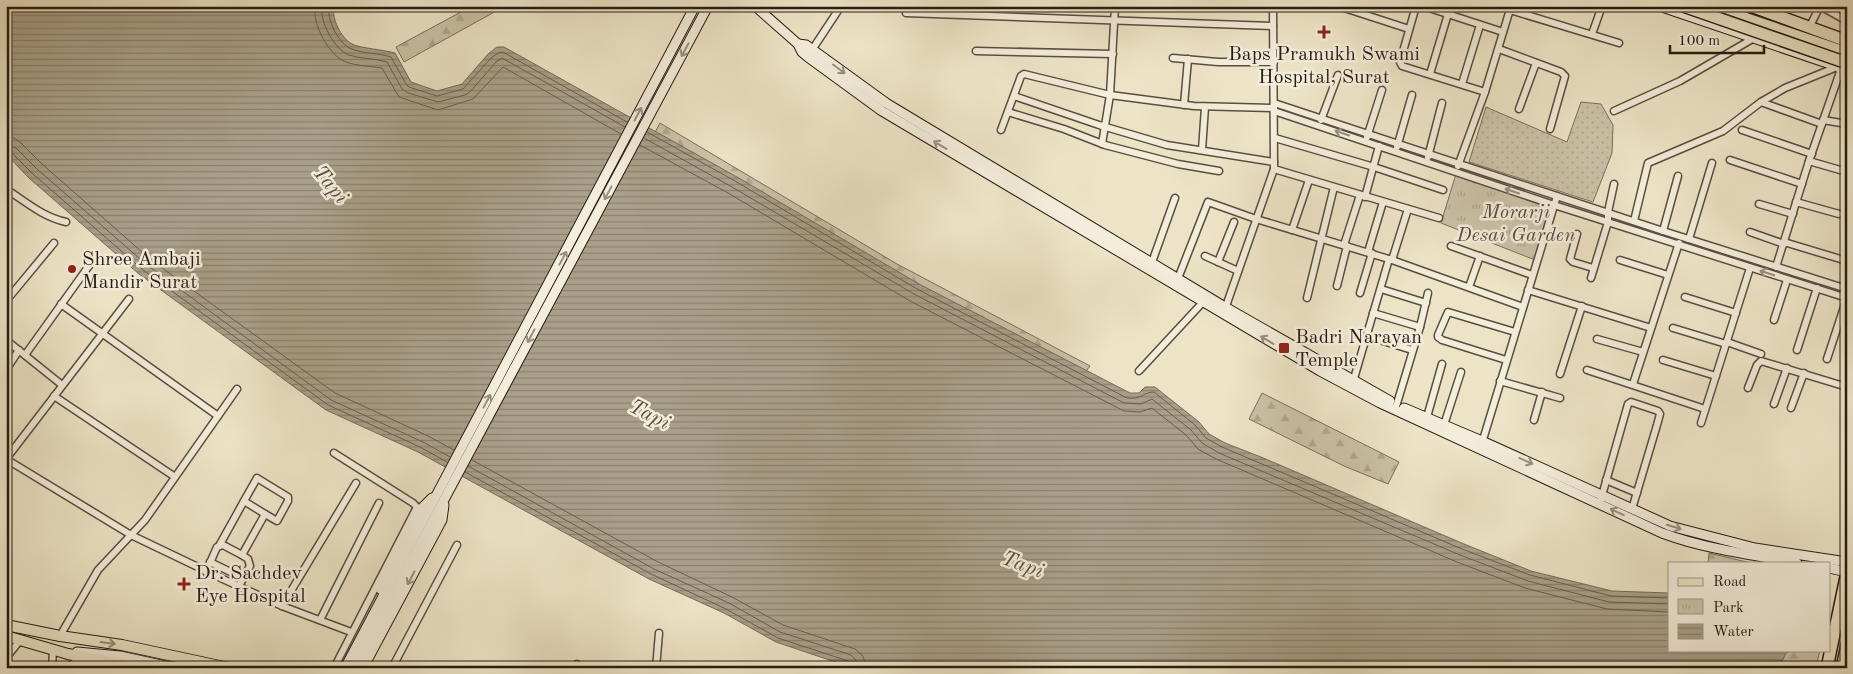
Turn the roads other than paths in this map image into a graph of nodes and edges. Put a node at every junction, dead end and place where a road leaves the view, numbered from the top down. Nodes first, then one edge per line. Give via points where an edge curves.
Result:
1 (694, 6) edge
2 (708, 6) edge
3 (756, 6) edge
4 (841, 6) edge
5 (1115, 6) edge
6 (1273, 6) edge
7 (1338, 6) edge
8 (1416, 6) edge
9 (1423, 6) edge
10 (1602, 6) edge
11 (1659, 6) edge
12 (1696, 6) edge
13 (1751, 6) edge
14 (1820, 6) edge
15 (1349, 8) edge
16 (1511, 8) edge
17 (1764, 8) edge
18 (1686, 9) edge
19 (1714, 10) edge
20 (906, 14) dead end
21 (1448, 14) junction
22 (1114, 21) junction
23 (1847, 21) edge
24 (1480, 25) junction
25 (1273, 26) junction
26 (1810, 26) junction
27 (1409, 29) junction
28 (1503, 32) junction
29 (1592, 34) junction
30 (1754, 38) junction
31 (1847, 41) edge
32 (1619, 43) dead end
33 (1498, 49) junction
34 (976, 51) dead end
35 (810, 53) junction
36 (1847, 53) edge
37 (1112, 54) junction
38 (1173, 58) dead end
39 (1188, 59) junction
40 (1274, 62) junction
41 (1536, 63) junction
42 (1843, 68) edge
43 (1430, 74) junction
44 (1338, 75) dead end
45 (1462, 84) junction
46 (1382, 90) dead end
47 (1485, 92) junction
48 (1110, 95) junction
49 (1412, 95) dead end
50 (1014, 96) junction
51 (1761, 102) junction
52 (1442, 103) dead end
53 (1184, 105) junction
54 (1205, 107) junction
55 (1274, 107) junction
56 (1519, 109) dead end
57 (1614, 111) dead end
58 (1008, 112) junction
59 (1322, 119) junction
60 (1822, 122) junction
61 (1847, 124) edge
62 (1104, 126) junction
63 (1319, 126) junction
64 (1550, 129) dead end
65 (1001, 130) dead end
66 (1742, 130) dead end
67 (1368, 134) junction
68 (1275, 138) junction
69 (1365, 141) junction
70 (1102, 144) junction
71 (1398, 144) junction
72 (1380, 146) junction
73 (1202, 150) junction
74 (1395, 152) junction
75 (1429, 154) junction
76 (1812, 154) junction
77 (1730, 160) dead end
78 (1274, 162) junction
79 (1427, 162) junction
80 (1809, 162) junction
81 (1712, 163) dead end
82 (1459, 164) junction
83 (1374, 167) junction
84 (1274, 169) junction
85 (1219, 172) dead end
86 (1456, 172) junction
87 (1847, 172) edge
88 (1678, 176) dead end
89 (1309, 180) junction
90 (1614, 184) dead end
91 (1802, 184) junction
92 (1334, 187) junction
93 (6, 190) edge
94 (1443, 190) dead end
95 (1363, 196) junction
96 (1556, 196) junction
97 (1175, 198) dead end
98 (1383, 202) junction
99 (1796, 202) junction
100 (1759, 204) dead end
101 (1554, 205) junction
102 (1408, 209) junction
103 (1608, 212) junction
104 (1793, 214) junction
105 (1840, 214) dead end
106 (1439, 218) dead end
107 (1256, 219) junction
108 (1634, 221) junction
109 (66, 222) dead end
110 (1234, 222) dead end
111 (1608, 222) junction
112 (1292, 230) junction
113 (1663, 231) junction
114 (1750, 232) dead end
115 (1577, 234) dead end
116 (1680, 236) junction
117 (1322, 239) junction
118 (1689, 239) junction
119 (54, 242) dead end
120 (1784, 243) junction
121 (1678, 244) junction
122 (1345, 245) junction
123 (1450, 246) dead end
124 (1370, 253) junction
125 (1206, 256) dead end
126 (1480, 256) junction
127 (1391, 260) junction
128 (1620, 260) dead end
129 (1847, 261) edge
130 (1218, 262) junction
131 (92, 263) dead end
132 (1150, 266) junction
133 (1776, 267) junction
134 (1593, 268) junction
135 (1750, 268) junction
136 (1238, 271) junction
137 (1532, 275) junction
138 (1668, 275) junction
139 (1590, 278) dead end
140 (1787, 280) junction
141 (1177, 281) junction
142 (1337, 286) dead end
143 (1469, 287) junction
144 (1381, 288) junction
145 (1816, 288) junction
146 (1847, 289) edge
147 (1528, 290) junction
148 (1360, 293) dead end
149 (1428, 293) dead end
150 (1686, 297) dead end
151 (1307, 298) dead end
152 (1847, 298) edge
153 (129, 299) dead end
154 (6, 301) edge
155 (1204, 301) junction
156 (1426, 303) junction
157 (62, 304) junction
158 (1523, 306) junction
159 (1582, 306) junction
160 (1224, 310) junction
161 (1373, 313) junction
162 (1736, 314) junction
163 (1774, 320) dead end
164 (1420, 327) junction
165 (1651, 328) junction
166 (1673, 328) dead end
167 (1514, 332) junction
168 (103, 334) junction
169 (1367, 336) junction
170 (1597, 339) dead end
171 (6, 340) edge
172 (1726, 343) junction
173 (19, 350) junction
174 (1412, 350) junction
175 (1797, 350) dead end
176 (1644, 352) junction
177 (1761, 354) dead end
178 (25, 355) junction
179 (1827, 359) dead end
180 (1506, 360) junction
181 (1663, 360) dead end
182 (1442, 364) dead end
183 (1787, 368) junction
184 (6, 370) edge
185 (1587, 370) dead end
186 (1140, 371) dead end
187 (1461, 372) dead end
188 (1560, 374) dead end
189 (1804, 374) junction
190 (1716, 376) junction
191 (1500, 381) junction
192 (1633, 384) junction
193 (62, 385) junction
194 (1353, 385) junction
195 (1847, 387) edge
196 (1748, 388) dead end
197 (237, 389) dead end
198 (1542, 392) junction
199 (54, 396) junction
200 (1560, 398) dead end
201 (1774, 404) dead end
202 (1396, 407) junction
203 (1791, 408) dead end
204 (1705, 409) junction
205 (218, 416) junction
206 (1426, 417) junction
207 (1534, 420) dead end
208 (1701, 424) dead end
209 (1444, 425) junction
210 (1481, 445) junction
211 (334, 453) dead end
212 (6, 459) edge
213 (175, 477) junction
214 (1606, 480) junction
215 (356, 483) dead end
216 (1637, 493) junction
217 (442, 494) junction
218 (1601, 500) junction
219 (244, 501) junction
220 (379, 503) dead end
221 (1632, 509) junction
222 (265, 514) junction
223 (131, 534) junction
224 (457, 545) dead end
225 (219, 546) junction
226 (242, 555) junction
227 (210, 562) junction
228 (1791, 562) edge
229 (1847, 562) edge
230 (1830, 568) edge
231 (206, 572) junction
232 (1847, 572) edge
233 (243, 578) junction
234 (239, 586) junction
235 (282, 606) junction
236 (1847, 607) edge
237 (6, 619) edge
238 (320, 620) junction
239 (6, 625) edge
240 (34, 631) junction
241 (351, 632) junction
242 (659, 634) dead end
243 (6, 636) edge
244 (60, 636) junction
245 (6, 641) edge
246 (18, 643) junction
247 (1847, 645) edge
248 (48, 648) junction
249 (65, 653) junction
250 (83, 657) junction
251 (6, 658) edge
252 (52, 668) edge
253 (66, 668) edge
254 (141, 668) edge
255 (175, 668) edge
256 (229, 668) edge
257 (334, 668) edge
258 (344, 668) edge
259 (354, 668) edge
260 (364, 668) edge
261 (392, 668) edge
262 (656, 668) edge
263 (1827, 668) edge
264 (1834, 668) edge
265 (1842, 668) edge

217 -> 1 main road
2 -> 217 main road
3 - 35 main road via 798,44 802,52
4 - 35 street
5 - 22 street
6 - 25 street
7 - 15 street
8 - 27 street
9 - 21 street
10 - 29 street
11 - 18 main road
12 - 19 highway, bridge
13 - 17 highway
14 - 23 street
14 - 26 street
15 - 27 street
16 - 28 street
16 - 29 street
17 - 26 highway
18 - 19 highway, bridge
18 - 30 main road
19 - 36 highway
19 - 42 highway, bridge
20 - 22 street
21 - 24 street
21 - 43 street
22 - 25 street
22 - 37 street
24 - 28 street
24 - 45 street
25 - 40 street
26 - 31 highway
27 - 43 street via 1401,64
28 - 33 street
29 - 32 street
30 - 42 main road
30 - 57 street via 1680,81
33 - 41 street
33 - 47 street
34 - 37 street
35 - 132 main road via 882,110
37 - 48 street
38 - 39 street
39 - 40 street
39 - 53 street
40 - 55 street
41 - 56 street
41 - 64 street via 1565,76
42 - 51 street via 1785,88
42 - 60 street
43 - 45 street
44 - 59 street
45 - 47 street
46 - 67 street
47 - 82 street
48 - 50 street via 1024,74
48 - 53 street
48 - 62 street
49 - 71 street
50 - 58 street
50 - 62 street
51 - 60 street
51 - 108 street via 1722,131 1648,163
52 - 75 street
53 - 54 street
54 - 55 street
54 - 73 street
55 - 59 street
55 - 63 street
55 - 68 street
58 - 65 street
58 - 70 street
59 - 63 street
59 - 67 street
60 - 61 street
60 - 76 street
62 - 70 street
62 - 73 street
69 -> 63 street
66 - 76 street
67 - 69 street
67 - 71 street
68 - 78 street
68 - 83 street
69 - 72 street
70 - 85 street
71 - 74 street
71 - 75 street
72 - 74 street
72 - 83 street
73 - 78 street
74 - 79 street
75 - 79 street
75 - 82 street
76 - 80 street
77 - 91 street
78 - 84 street
79 - 86 street
80 - 87 street
80 - 91 street
81 - 118 street
82 - 86 street
82 - 96 street
83 - 94 street
83 - 95 street
84 - 89 street
84 - 107 street
101 -> 86 street
88 - 113 street
89 - 92 street
89 - 112 street
90 - 103 street
91 - 99 street
92 - 95 street
92 - 117 street
93 - 109 street via 42,214
95 - 98 street
95 - 122 street
96 - 101 street
96 - 103 street
97 - 132 street
98 - 102 street
98 - 124 street
99 - 104 street
99 - 105 street
100 - 104 street
101 - 111 street
101 - 137 street
102 - 106 street
102 - 127 street
103 - 108 street
103 - 111 street
104 - 120 street
107 - 112 street
107 - 136 street
107 - 141 street via 1208,202
108 - 113 street
110 - 130 street
111 - 121 street
111 - 134 street
112 - 117 street
113 - 116 street
114 - 120 street
115 - 134 street via 1570,259
116 - 118 street
116 - 121 street
117 - 122 street
117 - 151 street
118 - 133 street
119 - 154 street
120 - 129 street
120 - 133 street
121 - 135 street
121 - 138 street
122 - 124 street
122 - 142 street
123 - 126 street
124 - 127 street
124 - 148 street
125 - 130 street
126 - 137 street
126 - 143 street
127 - 143 street
127 - 144 street
128 - 138 street
130 - 136 street
131 - 157 street
132 - 141 main road
133 - 146 street
134 - 139 street
140 -> 135 street
135 - 162 street
136 - 160 street
137 - 147 street
138 - 165 street
140 - 145 street
140 - 163 street
141 - 155 main road
141 - 160 main road
143 - 158 street
144 - 156 street
144 - 161 street
145 - 152 street
145 - 175 street
147 - 158 street
147 - 159 street
149 - 156 street
150 - 162 street
152 - 179 street
153 - 168 street
155 - 160 main road
155 - 186 street
156 - 164 street
157 - 168 street
157 - 178 street
158 - 167 street
159 - 165 street
159 - 188 street
160 - 194 main road
161 - 164 street
161 - 169 street
162 - 172 street
164 - 174 street
165 - 176 street
166 - 172 street
167 - 180 street
167 - 180 street via 1450,312 1446,313 1438,334 1442,340
168 - 193 street
168 - 205 street
169 - 174 street
169 - 194 street
170 - 176 street
171 - 173 street
172 - 177 street
172 - 190 street
173 - 178 street
173 - 184 street
174 - 202 street
176 - 192 street
178 - 193 street
180 - 191 street
181 - 190 street
182 - 206 street
183 - 189 street
183 - 196 street via 1759,362
183 - 201 street
185 - 192 street
187 - 209 street
189 - 195 street
189 - 203 street
190 - 204 street
191 - 198 street
191 - 210 street
192 - 204 street
193 - 199 street
194 - 202 main road
197 - 205 street
198 - 200 street
198 - 207 street
199 - 212 street
199 - 213 street
202 - 206 main road
202 - 210 main road
204 - 208 street
205 - 213 street
206 - 209 main road
209 - 210 main road
210 - 218 main road
211 - 241 street via 417,507
212 - 223 street
213 - 223 street via 145,520
214 - 216 street
214 - 216 street via 1628,404 1631,402 1658,411 1660,414
214 - 218 street
215 - 235 street
216 - 221 street
217 - 258 main road
217 - 258 main road via 422,508 352,645
217 - 259 main road
217 -> 260 main road via 442,520
218 - 221 main road
228 -> 218 main road via 1676,538
219 - 222 street
219 - 222 street via 256,478 286,495 288,501 277,521
219 - 225 street
220 - 238 street
221 -> 229 main road via 1670,526 1729,542
222 - 226 street
223 - 231 street
223 - 244 street via 98,570
224 - 261 street
225 - 226 street
225 - 227 street
226 - 233 street via 250,562
227 - 231 street
227 - 233 street
230 - 232 main road
231 - 234 street
232 - 263 highway
233 - 234 street
234 - 235 street
235 - 238 street
236 - 264 highway
237 - 240 main road
238 - 241 street
239 - 240 main road
240 - 244 main road
241 - 257 street
242 - 262 street
243 - 248 main road
244 -> 256 main road via 122,645
245 - 246 main road
246 - 248 main road
246 - 251 street
247 - 265 highway
248 - 249 main road
248 - 252 street
249 - 250 main road
249 - 255 main road via 120,656
250 - 253 street
250 - 254 main road

